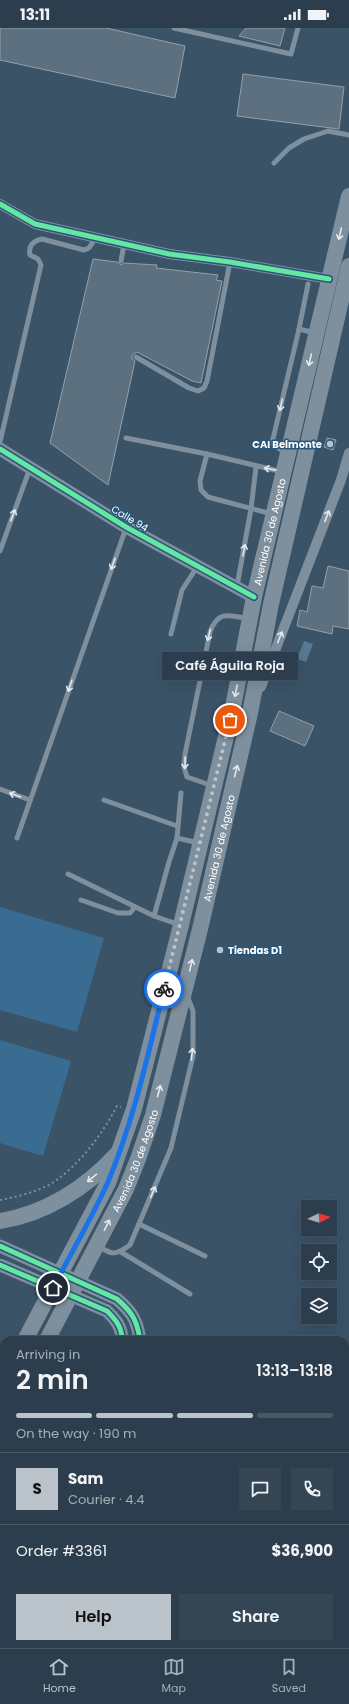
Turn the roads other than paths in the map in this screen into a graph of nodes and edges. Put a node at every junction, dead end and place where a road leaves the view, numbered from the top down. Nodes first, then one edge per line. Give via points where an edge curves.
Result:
1 (177, 28) edge
2 (298, 28) edge
3 (349, 135) edge
4 (274, 163) dead end
5 (349, 196) edge
6 (0, 204) edge
7 (96, 237) junction
8 (124, 244) junction
9 (121, 261) dead end
10 (230, 262) junction
11 (349, 266) edge
12 (329, 279) junction
13 (308, 284) dead end
14 (299, 330) junction
15 (316, 333) junction
16 (136, 357) dead end
17 (126, 438) dead end
18 (0, 442) edge
19 (0, 449) edge
20 (349, 453) edge
21 (207, 454) junction
22 (288, 455) junction
23 (30, 467) junction
24 (256, 467) junction
25 (284, 472) junction
26 (251, 509) junction
27 (274, 514) junction
28 (126, 527) junction
29 (0, 552) edge
30 (198, 567) junction
31 (237, 588) junction
32 (254, 597) junction
33 (250, 619) junction
34 (171, 634) dead end
35 (250, 713) junction
36 (214, 786) junction
37 (0, 789) edge
38 (181, 793) dead end
39 (30, 800) junction
40 (104, 800) dead end
41 (177, 826) junction
42 (17, 838) dead end
43 (177, 838) junction
44 (200, 843) junction
45 (68, 874) dead end
46 (81, 900) dead end
47 (135, 907) junction
48 (154, 916) junction
49 (181, 925) junction
50 (185, 991) junction
51 (119, 1151) junction
52 (0, 1221) edge
53 (139, 1224) junction
54 (97, 1245) junction
55 (0, 1246) edge
56 (120, 1252) junction
57 (205, 1256) dead end
58 (0, 1265) edge
59 (190, 1294) dead end
60 (27, 1336) edge
61 (49, 1336) edge
62 (122, 1336) edge
63 (139, 1336) edge

1 - 2 lane via 291,54
3 - 4 lane via 328,131 304,139 289,148
5 -> 12 main road, Avenida 30 de Agosto
6 - 7 street via 35,224
7 - 8 street
7 - 18 lane via 89,248 84,250 42,239 31,244 30,255 38,259 40,264
8 - 9 lane
8 - 10 street via 169,254
10 - 12 street
10 - 16 lane via 204,388 198,391 189,388
11 - 35 main road, Avenida 30 de Agosto via 271,604
12 - 15 main road, Avenida 30 de Agosto
13 - 14 lane
14 - 15 lane
14 -> 22 lane via 272,443
15 -> 22 main road, Avenida 30 de Agosto
17 - 21 lane
19 - 23 street, Calle 94
35 -> 20 street
21 - 24 lane
21 - 26 lane via 200,481 201,490 208,497
22 - 25 main road, Avenida 30 de Agosto
23 - 28 street, Calle 94
29 -> 23 lane
25 -> 24 lane
24 - 26 lane
25 - 27 main road, Avenida 30 de Agosto
26 - 27 lane
31 -> 26 lane
27 - 32 main road, Avenida 30 de Agosto
28 - 30 street, Calle 94
28 -> 39 lane
30 - 31 street, Calle 94
30 - 34 lane via 182,590
31 - 32 street, Calle 94
32 - 33 main road, Avenida 30 de Agosto
33 -> 36 main road, Avenida 30 de Agosto
33 -> 36 lane via 232,615 221,616 214,621 210,632 184,767 187,777
50 -> 35 main road, Avenida 30 de Agosto
36 - 44 main road, Avenida 30 de Agosto
39 -> 37 lane
38 - 41 lane
39 - 42 lane
40 - 41 lane
41 - 43 lane
43 - 44 lane
43 - 48 lane
44 - 49 main road, Avenida 30 de Agosto
45 - 47 lane
46 - 47 lane via 118,913 130,913
47 - 48 lane
48 - 49 lane
49 - 51 main road, Avenida 30 de Agosto via 134,1109
53 -> 50 lane via 171,1148 193,1056 193,1011
54 -> 50 main road, Avenida 30 de Agosto via 126,1189 138,1158
51 -> 52 main road via 95,1175 67,1196 36,1211
51 - 60 main road, Avenida 30 de Agosto via 108,1183
53 - 56 lane via 130,1245
53 - 57 lane
54 - 56 lane via 107,1252
54 - 61 main road, Avenida 30 de Agosto
55 - 63 street via 117,1299 130,1310
56 - 59 lane
58 - 62 street via 107,1311 117,1320

